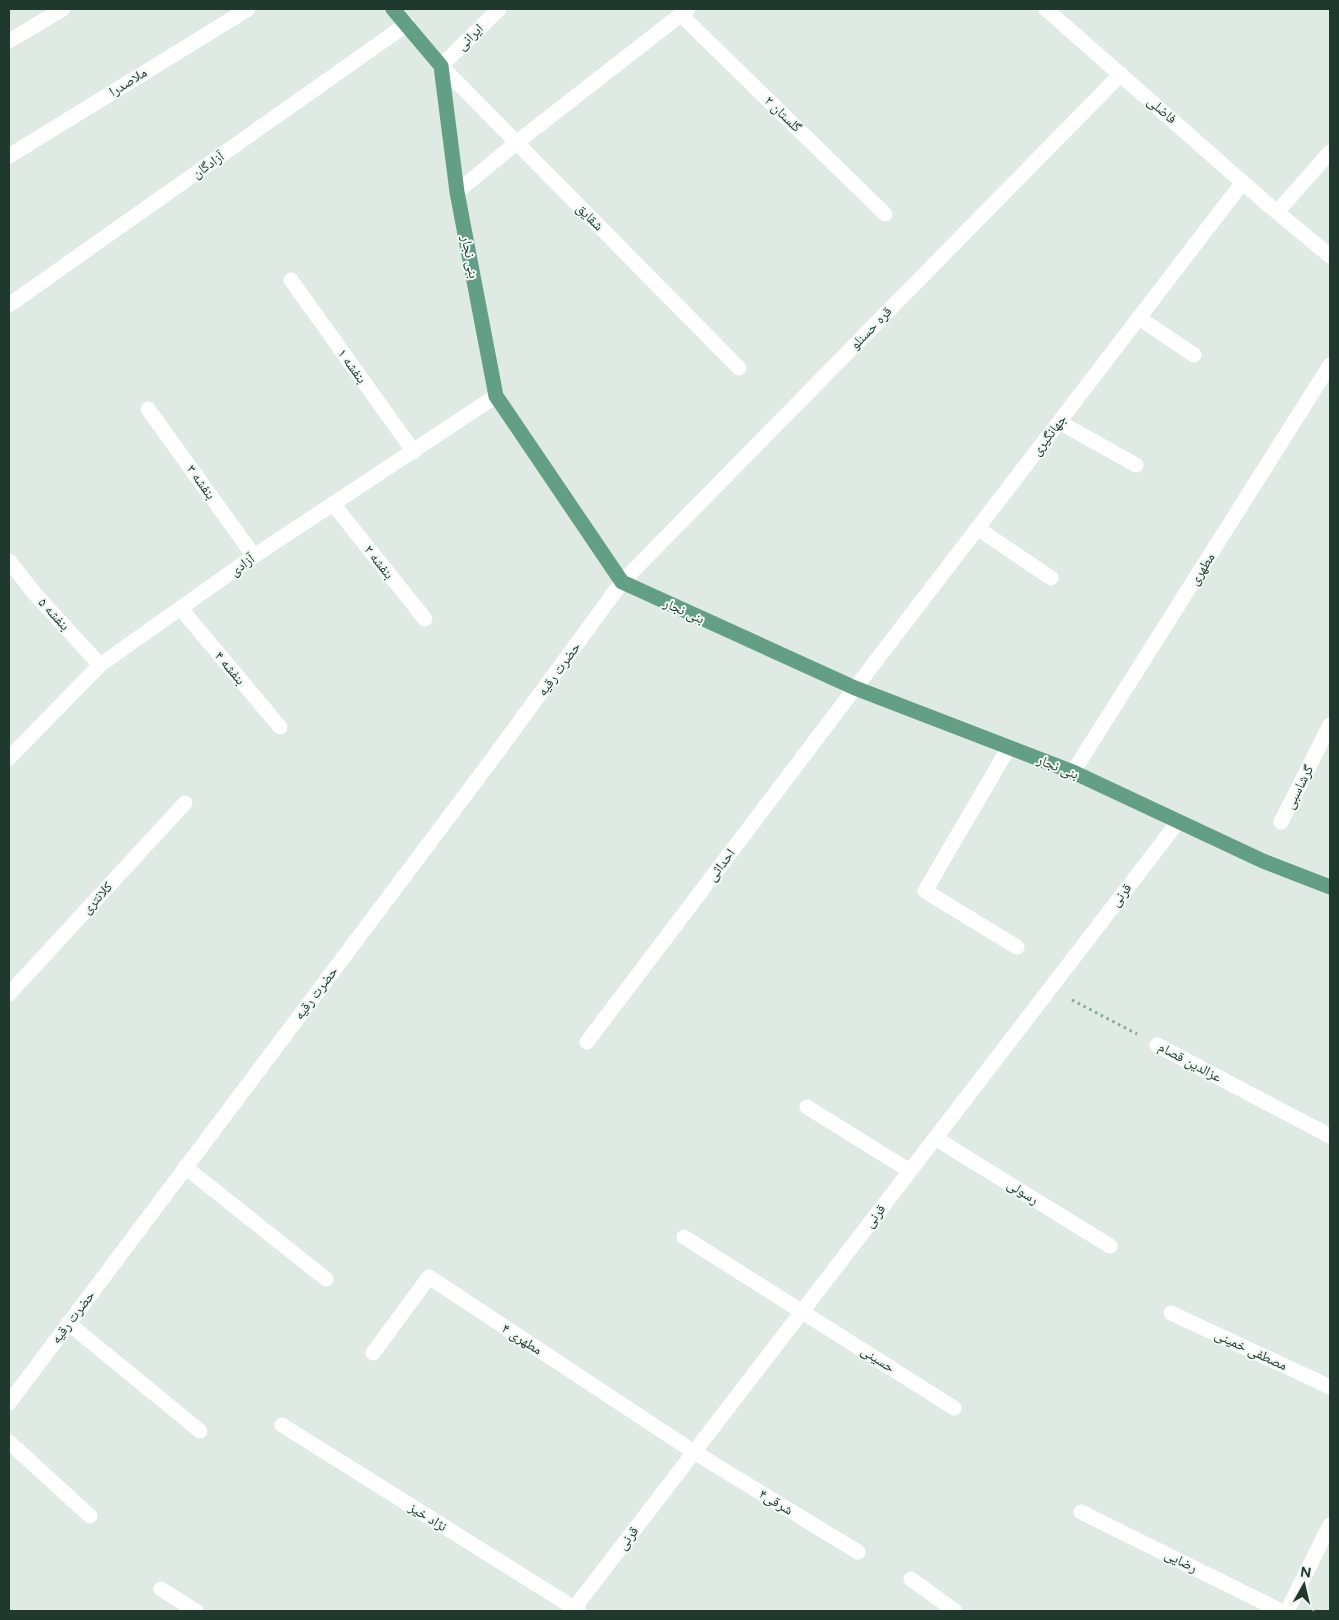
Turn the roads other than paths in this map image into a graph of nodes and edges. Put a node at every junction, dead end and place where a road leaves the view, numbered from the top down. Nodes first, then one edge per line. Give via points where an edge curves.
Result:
1 (63, 9) edge
2 (248, 9) edge
3 (393, 9) edge
4 (499, 9) edge
5 (684, 12) edge
6 (1055, 12) edge
7 (407, 24) junction
8 (9, 41) edge
9 (441, 66) junction
10 (1120, 74) junction
11 (516, 143) junction
12 (1330, 152) edge
13 (9, 156) edge
14 (1244, 182) junction
15 (457, 192) junction
16 (1277, 212) junction
17 (885, 214) dead end
18 (1330, 256) edge
19 (291, 280) dead end
20 (9, 305) edge
21 (1139, 318) junction
22 (1194, 355) dead end
23 (1330, 365) edge
24 (739, 368) dead end
25 (496, 396) junction
26 (148, 409) dead end
27 (1059, 422) junction
28 (414, 452) junction
29 (1136, 465) dead end
30 (333, 504) junction
31 (977, 528) junction
32 (254, 556) junction
33 (9, 562) edge
34 (1051, 578) dead end
35 (622, 582) junction
36 (181, 609) junction
37 (425, 619) dead end
38 (100, 665) junction
39 (855, 688) junction
40 (1330, 724) edge
41 (280, 727) dead end
42 (1009, 748) junction
43 (9, 758) edge
44 (1073, 772) junction
45 (185, 803) dead end
46 (1178, 822) junction
47 (1281, 822) dead end
48 (1330, 887) edge
49 (1017, 947) dead end
50 (9, 994) edge
51 (587, 1042) dead end
52 (1158, 1044) road end
53 (807, 1107) dead end
54 (1330, 1136) edge
55 (935, 1138) junction
56 (185, 1167) junction
57 (910, 1171) junction
58 (684, 1237) dead end
59 (1110, 1246) dead end
60 (326, 1279) dead end
61 (803, 1310) junction
62 (1171, 1314) dead end
63 (68, 1323) junction
64 (373, 1353) dead end
65 (1330, 1387) edge
66 (9, 1403) edge
67 (954, 1408) dead end
68 (282, 1425) dead end
69 (200, 1430) dead end
70 (9, 1442) edge
71 (694, 1452) junction
72 (1081, 1512) dead end
73 (90, 1516) dead end
74 (1330, 1525) edge
75 (858, 1552) dead end
76 (911, 1579) dead end
77 (161, 1589) dead end
78 (175, 1606) edge
79 (575, 1610) edge
80 (196, 1611) edge
81 (955, 1611) edge
82 (1281, 1611) edge
83 (1287, 1611) edge

1 - 8 street
2 - 13 street, ملاصدرا
3 - 7 main road
4 - 9 street, ایرانی
5 - 11 street
5 - 17 street, گلستان ۲
6 - 10 street, فاضلی
7 - 9 main road
7 - 20 street, آزادگان
9 - 11 street, شقایق
9 - 15 main road, بنی نجار
10 - 14 street, فاضلی
10 - 35 street, قره حسنلو
11 - 15 street
11 - 24 street, شقایق
12 - 16 street
14 - 16 street, فاضلی
14 - 21 street, جهانگیری
15 - 25 main road, بنی نجار
16 - 18 street, فاضلی
19 - 28 street, بنفشه ۱
21 - 22 street
21 - 27 street, جهانگیری
23 - 44 street, مطهری
25 - 28 street, آزادی
25 - 35 main road, بنی نجار
26 - 32 street, بنفشه ۳
27 - 29 street
27 - 31 street, جهانگیری
28 - 30 street, آزادی
30 - 32 street, آزادی
30 - 37 street, بنفشه ۲
31 - 34 street
31 - 39 street, جهانگیری
32 - 36 street, آزادی
33 - 38 street, بنفشه ۵
35 - 39 main road, بنی نجار
35 - 56 street, حضرت رقیه
36 - 38 street, آزادی
36 - 41 street, بنفشه ۴
38 - 43 street, آزادی
39 - 42 main road, بنی نجار
39 - 51 street, احداثی
40 - 47 street, گرشاسبی
42 - 44 main road, بنی نجار
42 - 49 street via 925,891
44 - 46 main road, بنی نجار
45 - 50 street, کلانتری
46 - 48 main road, بنی نجار via 1263,862
46 - 55 street, قرنی
52 - 54 street, عزالدین قصام
53 - 57 street
55 - 57 street, قرنی
55 - 59 street, رسولی
56 - 60 street
56 - 63 street, حضرت رقیه
57 - 61 street, قرنی
58 - 61 street, حسینی
61 - 67 street, حسینی
61 - 71 street, قرنی
62 - 65 street, مصطفی خمینی
63 - 66 street, حضرت رقیه
63 - 69 street
64 - 71 street, مطهری ۴ via 429,1277
68 - 79 street, نژاد خیز
70 - 73 street
71 - 75 street, ۴شرقی
71 - 79 street, قرنی
72 - 82 street, رضایی
74 - 83 street
76 - 81 street
77 - 78 street
78 - 80 street

